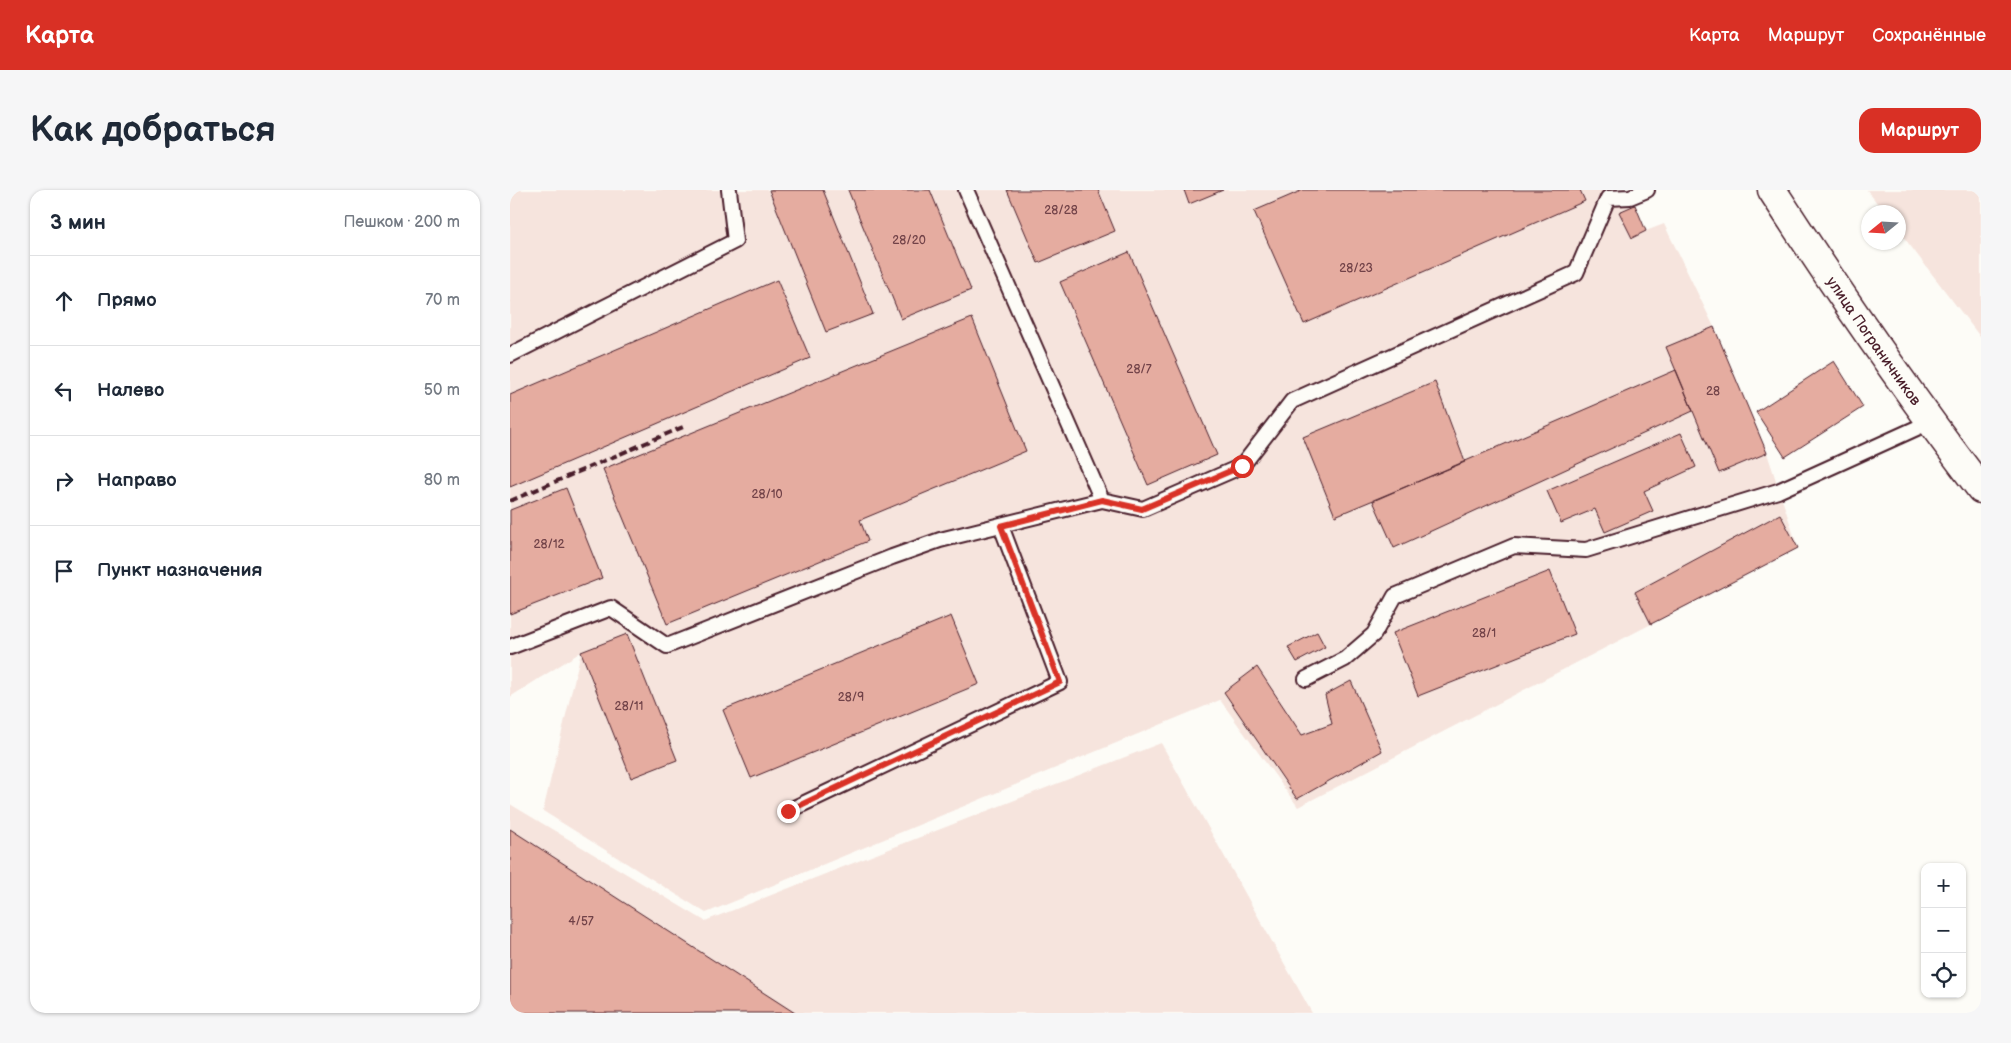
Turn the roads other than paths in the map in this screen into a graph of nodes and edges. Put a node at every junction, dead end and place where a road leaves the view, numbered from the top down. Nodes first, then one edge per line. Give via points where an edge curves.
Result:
1 (730, 190) edge
2 (966, 190) edge
3 (1647, 190) edge
4 (1772, 190) edge
5 (1606, 194) edge
6 (510, 355) edge
7 (1930, 422) junction
8 (1981, 489) edge
9 (1102, 500) junction
10 (1001, 526) junction
11 (510, 647) edge
12 (1306, 679) dead end
13 (788, 811) dead end

1 - 6 lane via 735,241
2 - 9 lane
3 - 5 lane via 1630,197
4 - 7 main road, улица Пограничников
5 - 9 lane via 1576,273 1292,401 1242,466 1142,509
7 - 8 main road, улица Пограничников
7 - 12 lane via 1778,491 1586,550 1514,546 1395,596 1374,634 1345,659
9 - 10 lane
10 - 11 lane via 940,540 892,557 667,646 611,608
10 - 13 lane via 1060,682

